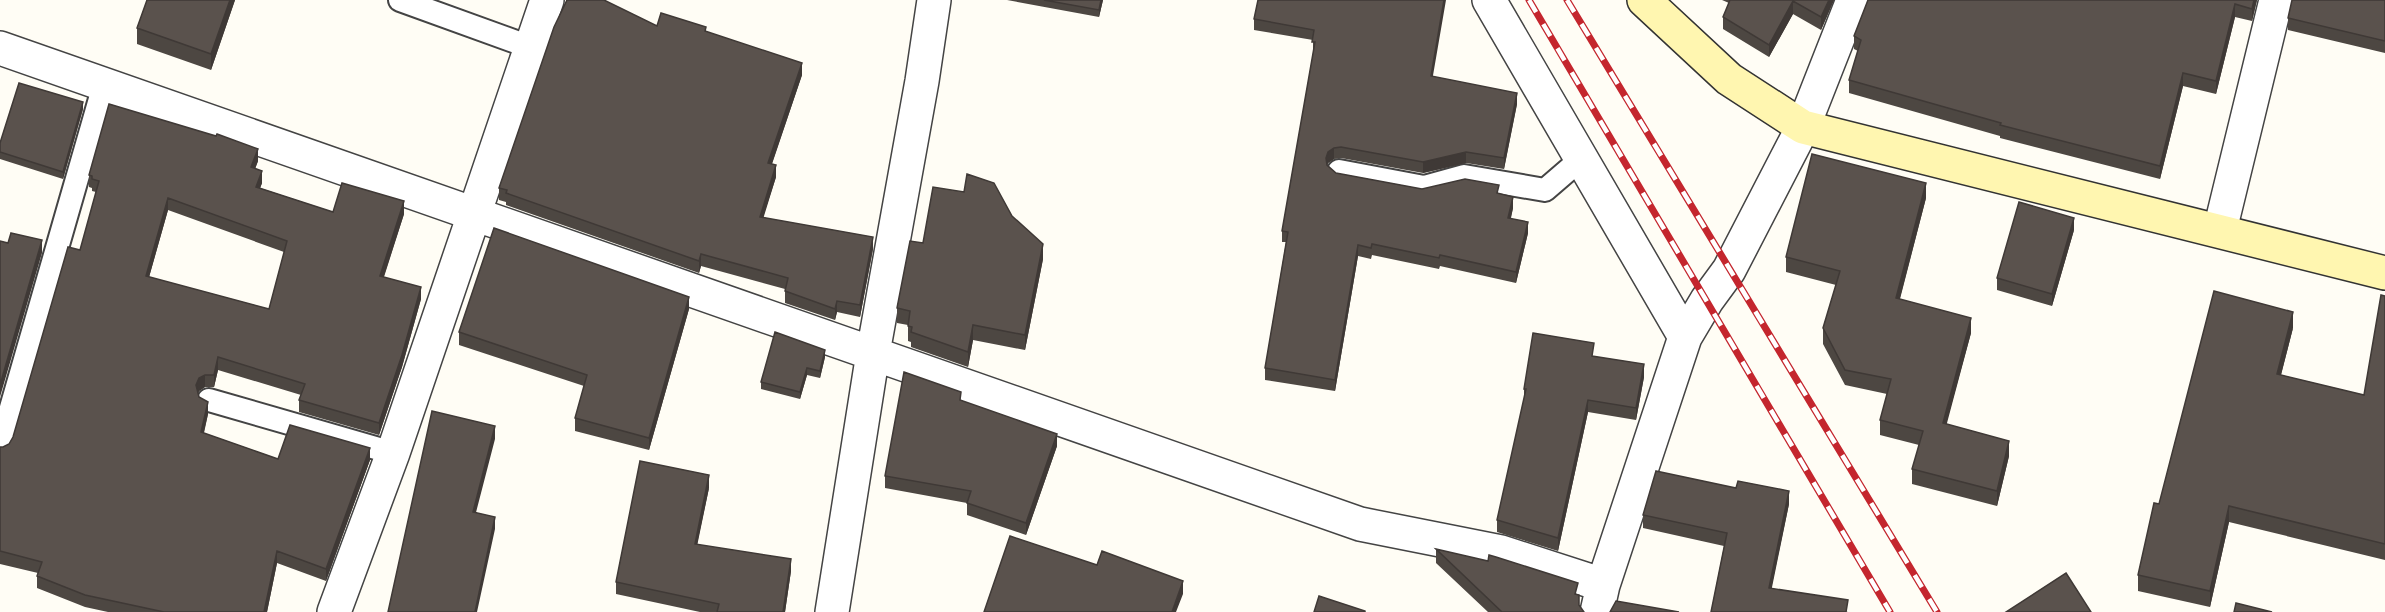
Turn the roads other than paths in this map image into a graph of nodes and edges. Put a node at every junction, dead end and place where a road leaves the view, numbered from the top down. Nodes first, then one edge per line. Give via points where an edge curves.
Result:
1 (400, 0) edge
2 (547, 0) edge
3 (934, 0) edge
4 (1489, 0) edge
5 (1644, 0) edge
6 (1853, 0) edge
7 (2276, 0) edge
8 (530, 47) junction
9 (0, 48) edge
10 (104, 85) junction
11 (1803, 127) junction
12 (1581, 159) junction
13 (1339, 171) edge
14 (475, 215) junction
15 (2220, 230) junction
16 (2385, 273) edge
17 (1685, 338) junction
18 (873, 352) junction
19 (208, 400) edge
20 (0, 446) edge
21 (393, 453) junction
22 (1600, 598) edge
23 (334, 612) edge
24 (832, 612) edge

1 - 8 lane
2 - 8 street
3 - 18 street
4 - 12 street
5 - 11 street via 1729,79
6 - 11 street
7 - 15 street
8 - 14 street
9 - 10 street
10 - 14 street
10 - 20 lane
11 - 15 street
11 - 17 street via 1729,270
12 - 13 lane via 1545,190 1464,176 1424,187
12 - 17 street
14 - 18 street
14 - 21 street
15 - 16 street
17 - 22 street
18 - 22 street via 1360,524 1501,552
18 - 24 street
19 - 21 lane
21 - 23 street

